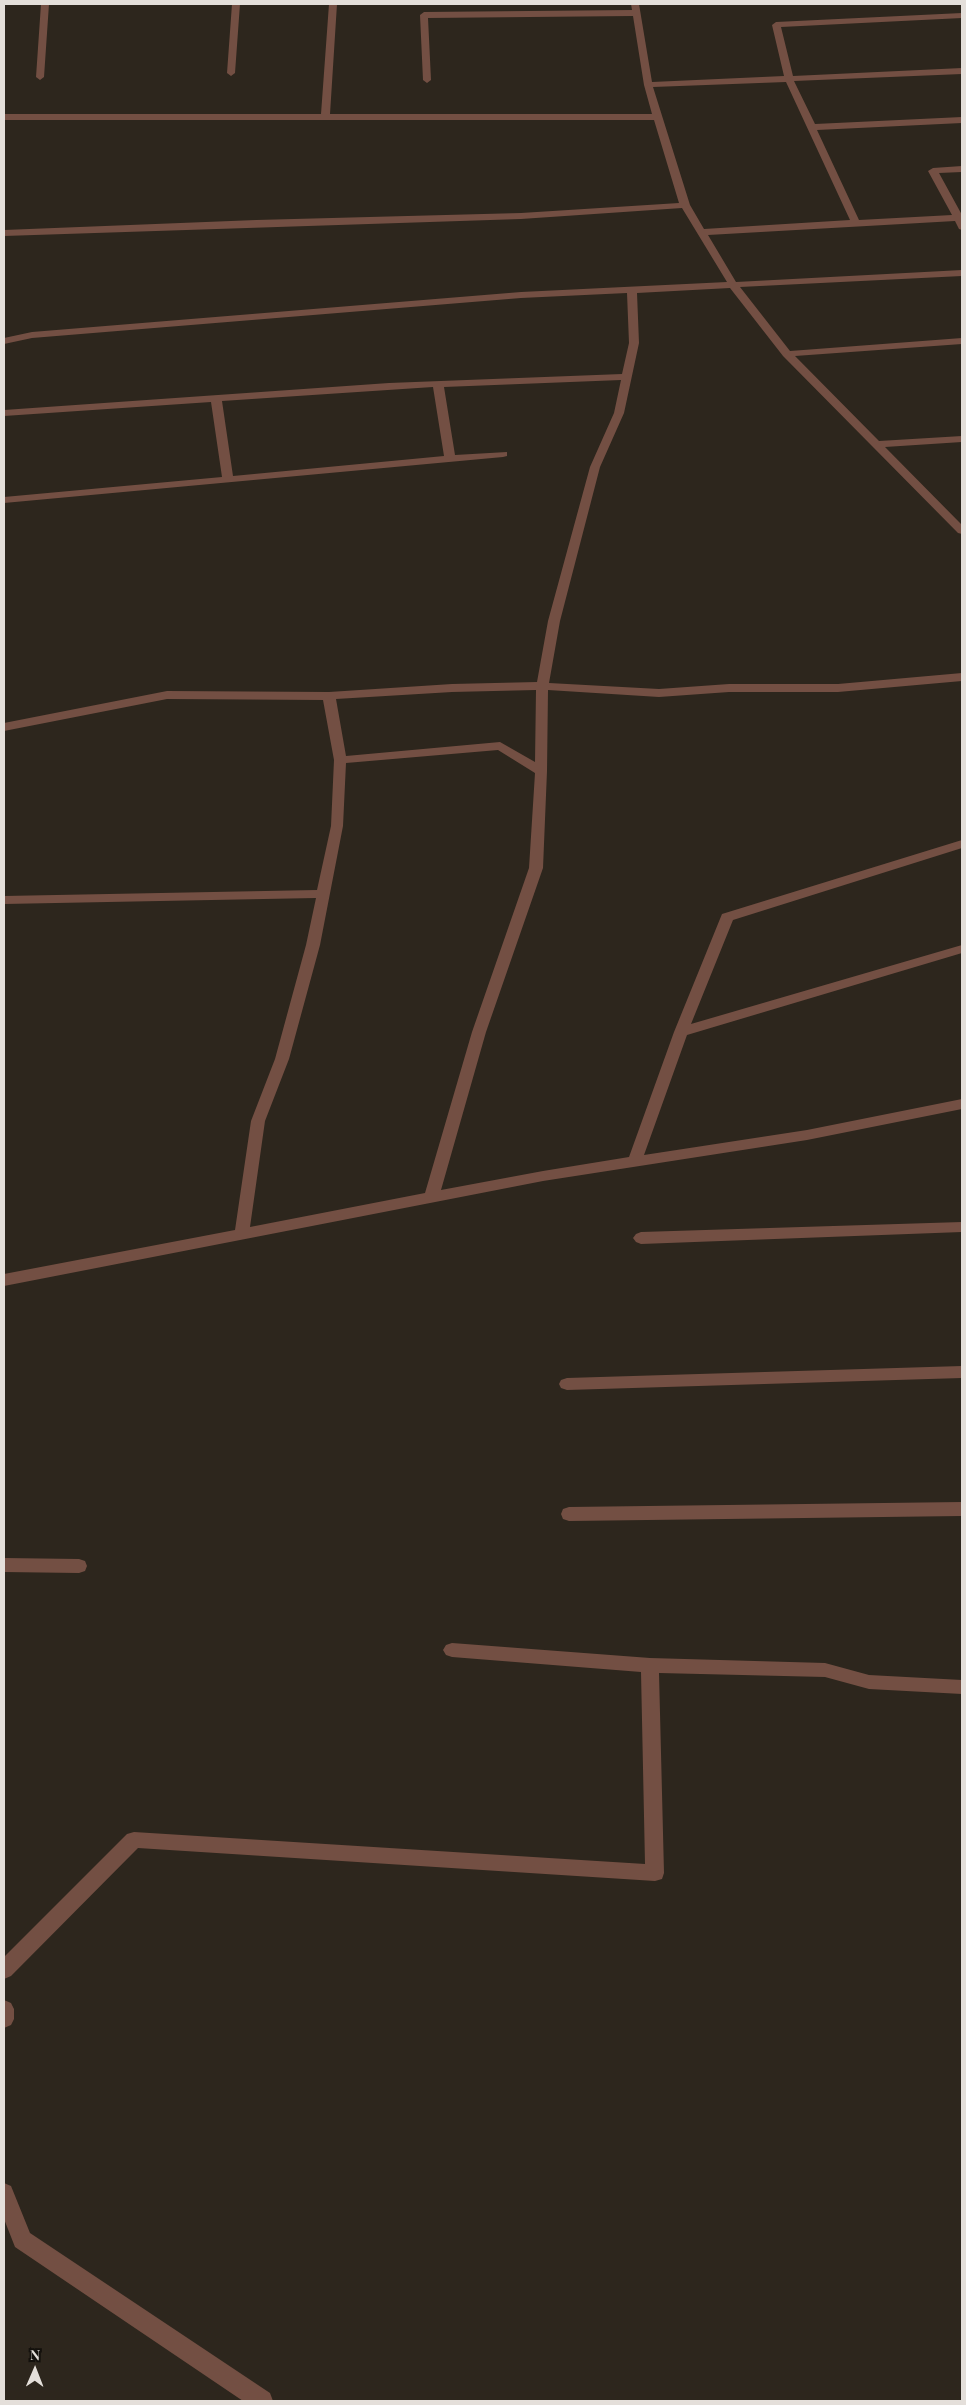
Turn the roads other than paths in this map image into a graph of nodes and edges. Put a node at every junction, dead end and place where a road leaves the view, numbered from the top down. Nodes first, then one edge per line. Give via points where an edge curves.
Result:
1 (45, 4) edge
2 (236, 4) edge
3 (333, 4) edge
4 (422, 4) edge
5 (636, 9) edge
6 (424, 15) junction
7 (962, 15) edge
8 (962, 71) edge
9 (231, 73) dead end
10 (40, 76) dead end
11 (790, 79) junction
12 (427, 80) dead end
13 (648, 85) junction
14 (4, 117) edge
15 (325, 117) junction
16 (658, 117) junction
17 (962, 120) edge
18 (812, 127) junction
19 (962, 169) edge
20 (685, 205) junction
21 (961, 221) edge
22 (856, 223) junction
23 (702, 232) junction
24 (4, 233) edge
25 (962, 273) edge
26 (734, 286) junction
27 (632, 290) junction
28 (4, 341) edge
29 (962, 341) edge
30 (787, 354) junction
31 (626, 377) junction
32 (438, 384) junction
33 (216, 398) junction
34 (4, 413) edge
35 (962, 439) edge
36 (877, 444) junction
37 (503, 454) dead end
38 (450, 459) junction
39 (228, 480) junction
40 (4, 500) edge
41 (962, 531) edge
42 (962, 678) edge
43 (542, 686) junction
44 (329, 696) junction
45 (4, 727) edge
46 (340, 760) junction
47 (541, 771) junction
48 (962, 844) edge
49 (323, 894) junction
50 (4, 900) edge
51 (962, 949) edge
52 (681, 1032) junction
53 (962, 1104) edge
54 (634, 1163) junction
55 (432, 1196) junction
56 (962, 1227) edge
57 (242, 1232) junction
58 (641, 1238) dead end
59 (4, 1280) edge
60 (962, 1372) edge
61 (567, 1384) dead end
62 (962, 1509) edge
63 (569, 1514) dead end
64 (4, 1565) edge
65 (79, 1566) dead end
66 (452, 1650) dead end
67 (650, 1665) junction
68 (962, 1687) edge
69 (4, 1970) edge
70 (4, 2009) edge
71 (4, 2019) edge
72 (4, 2193) edge
73 (262, 2401) edge

1 - 10 street
2 - 9 street
3 - 15 street
4 - 6 street
5 - 6 street
5 - 13 street
6 - 12 street
7 - 11 street via 776,25
8 - 11 street
11 - 13 street
11 - 18 street
13 - 16 street
14 - 15 street
15 - 16 street
16 - 20 street
17 - 18 street
18 - 22 street
19 - 21 street via 933,171
20 - 23 street
20 - 24 street via 521,216
21 - 22 street
22 - 23 street
23 - 26 street
25 - 26 street
26 - 27 street
26 - 30 street
27 - 28 street via 521,294 32,335
27 - 31 street via 634,343
29 - 30 street
30 - 36 street
31 - 32 street
31 - 43 street via 618,412 594,468 554,621
32 - 33 street
32 - 38 street
33 - 34 street
33 - 39 street
35 - 36 street
36 - 41 street
37 - 38 street
38 - 39 street
39 - 40 street
42 - 43 street via 838,688 729,688 659,693
43 - 44 street
43 - 47 street
44 - 45 street via 167,695
44 - 46 street
46 - 47 street via 500,746
46 - 49 street via 337,826
47 - 55 street via 536,868 479,1032
48 - 52 street via 727,917
49 - 50 street
49 - 57 street via 282,1059 258,1122
51 - 52 street
52 - 54 street
53 - 54 street via 807,1135
54 - 55 street
55 - 57 street
56 - 58 street
57 - 59 street
60 - 61 street
62 - 63 street
64 - 65 street
66 - 67 street
67 - 68 street via 825,1670 868,1682
67 - 69 street via 655,1873 134,1840
70 - 71 street
72 - 73 street via 22,2240

